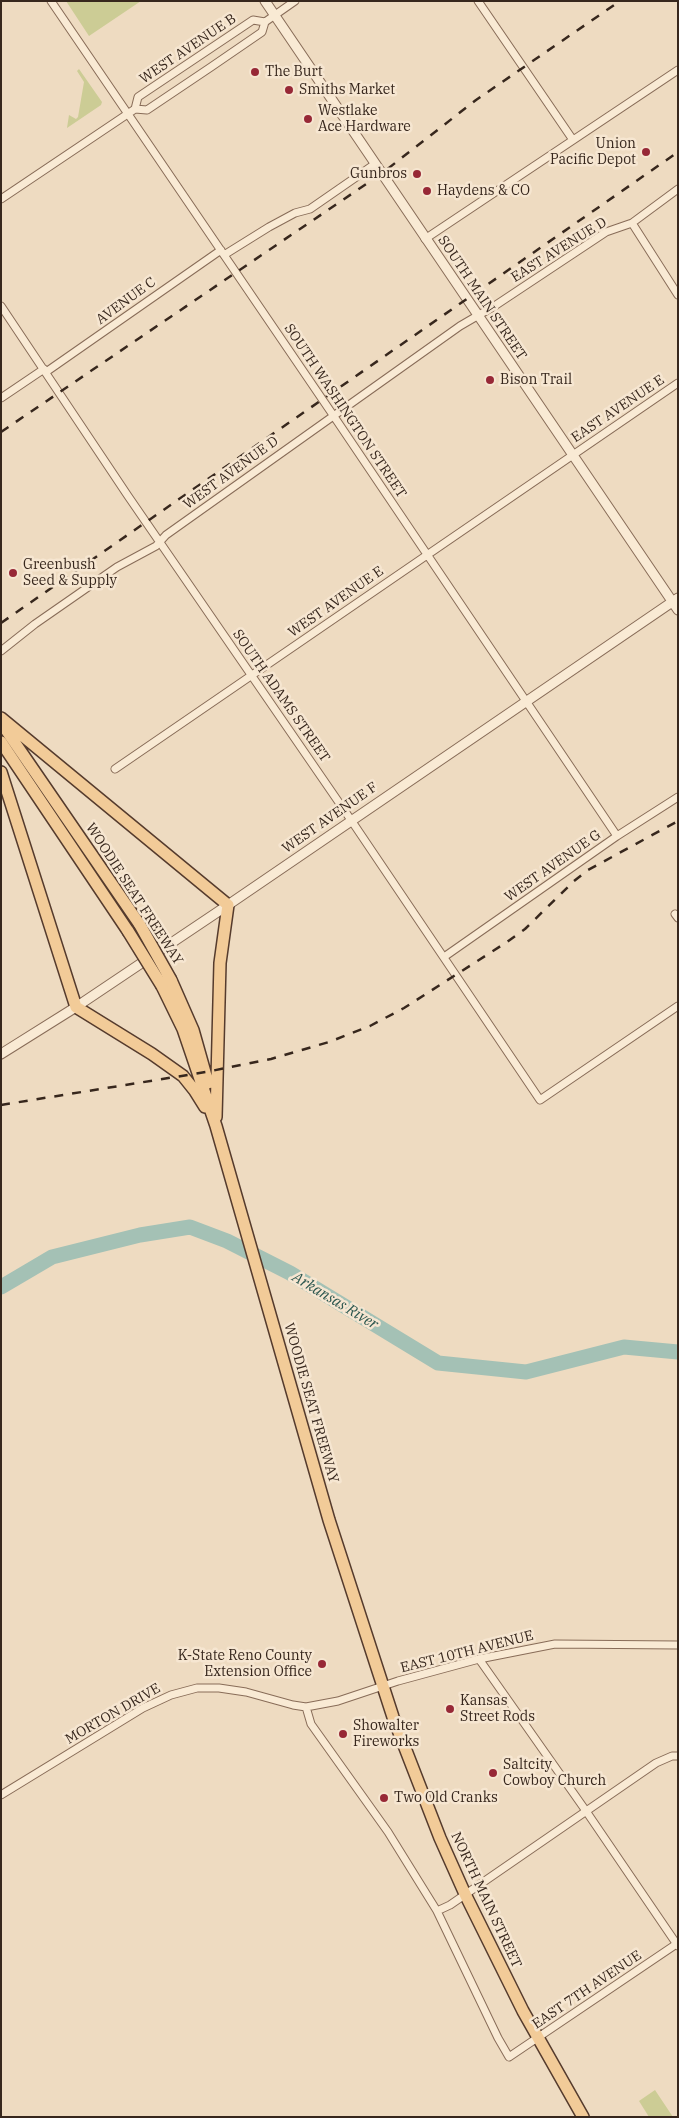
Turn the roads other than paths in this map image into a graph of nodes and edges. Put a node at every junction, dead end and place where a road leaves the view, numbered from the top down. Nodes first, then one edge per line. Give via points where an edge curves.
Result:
1 (51, 1) edge
2 (265, 1) edge
3 (294, 1) edge
4 (478, 1) edge
5 (274, 15) junction
6 (265, 22) junction
7 (678, 70) edge
8 (135, 109) junction
9 (127, 114) junction
10 (573, 140) junction
11 (375, 164) junction
12 (678, 189) edge
13 (1, 200) edge
14 (632, 223) junction
15 (426, 239) junction
16 (222, 252) junction
17 (678, 294) edge
18 (1, 306) edge
19 (477, 315) junction
20 (45, 370) junction
21 (678, 383) edge
22 (1, 398) edge
23 (334, 415) junction
24 (572, 455) junction
25 (160, 542) junction
26 (427, 554) junction
27 (675, 600) edge
28 (678, 610) edge
29 (1, 651) edge
30 (251, 676) junction
31 (526, 702) junction
32 (1, 718) edge
33 (1, 723) edge
34 (1, 742) edge
35 (115, 769) dead end
36 (1, 772) edge
37 (678, 797) edge
38 (351, 820) junction
39 (617, 836) junction
40 (228, 905) junction
41 (444, 957) junction
42 (166, 983) junction
43 (678, 1006) edge
44 (76, 1007) junction
45 (2, 1052) edge
46 (216, 1126) junction
47 (678, 1644) edge
48 (478, 1659) junction
49 (382, 1686) junction
50 (306, 1707) junction
51 (678, 1756) edge
52 (1, 1795) edge
53 (586, 1811) junction
54 (465, 1894) junction
55 (436, 1911) junction
56 (677, 1944) edge
57 (537, 2038) junction
58 (583, 2117) edge

1 - 9 street, SOUTH WASHINGTON STREET
2 - 5 street, SOUTH MAIN STREET
3 - 5 street, WEST AVENUE B
4 - 10 street
5 - 6 street, WEST AVENUE B
5 - 11 street, SOUTH MAIN STREET
6 - 8 street, WEST AVENUE B via 262,32 203,73 147,110
6 - 8 street, WEST AVENUE B via 254,20 138,97
7 - 10 street
8 - 9 street, WEST AVENUE B
9 - 13 street, WEST AVENUE B
9 - 16 street, SOUTH WASHINGTON STREET
10 - 15 street
11 - 15 street, SOUTH MAIN STREET
11 - 16 street, AVENUE C via 310,209 295,213
12 - 14 street, EAST AVENUE D
14 - 17 street
14 - 19 street, EAST AVENUE D via 606,232
15 - 19 street, SOUTH MAIN STREET
16 - 20 street, AVENUE C
16 - 23 street, SOUTH WASHINGTON STREET
18 - 20 street, SOUTH ADAMS STREET
19 - 23 street, WEST AVENUE D
19 - 24 street, SOUTH MAIN STREET
20 - 22 street, AVENUE C
20 - 25 street, SOUTH ADAMS STREET
21 - 24 street, EAST AVENUE E
23 - 25 street, WEST AVENUE D
23 - 26 street, SOUTH WASHINGTON STREET
24 - 26 street, WEST AVENUE E
24 - 27 street, SOUTH MAIN STREET
25 - 29 street, WEST AVENUE D via 117,567
25 - 30 street, SOUTH ADAMS STREET
26 - 30 street, WEST AVENUE E
26 - 31 street, SOUTH WASHINGTON STREET
27 - 28 street, SOUTH MAIN STREET
27 - 31 street, WEST AVENUE F
30 - 35 street, WEST AVENUE E
30 - 38 street, SOUTH ADAMS STREET
31 - 38 street, WEST AVENUE F
31 - 39 street, SOUTH WASHINGTON STREET
32 - 40 main road
33 - 42 main road, WOODIE SEAT FREEWAY, bridge via 140,925
34 - 42 main road, WOODIE SEAT FREEWAY, bridge
36 - 44 main road
37 - 39 street, WEST AVENUE G
38 - 40 street, WEST AVENUE F
38 - 41 street, SOUTH ADAMS STREET
39 - 41 street, WEST AVENUE G
40 - 44 street, WEST AVENUE F
40 - 46 main road via 220,963
41 - 43 street, SOUTH ADAMS STREET via 540,1100
42 - 46 main road, WOODIE SEAT FREEWAY via 193,1030 204,1064
44 - 45 street, WEST AVENUE F
44 - 46 main road via 183,1076
46 - 49 main road, WOODIE SEAT FREEWAY via 329,1520
47 - 48 street, EAST 10TH AVENUE via 554,1644
48 - 49 street, EAST 10TH AVENUE
48 - 53 street
49 - 50 street, EAST 10TH AVENUE via 338,1701
49 - 54 main road, NORTH MAIN STREET via 415,1776
50 - 52 street, MORTON DRIVE via 219,1688 196,1688 171,1695 143,1708
50 - 55 street via 311,1724 388,1832
51 - 53 street via 656,1763
53 - 54 street
53 - 56 street
54 - 55 street
54 - 57 main road, NORTH MAIN STREET
55 - 57 street, EAST 7TH AVENUE via 509,2057
56 - 57 street, EAST 7TH AVENUE
57 - 58 main road, NORTH MAIN STREET

